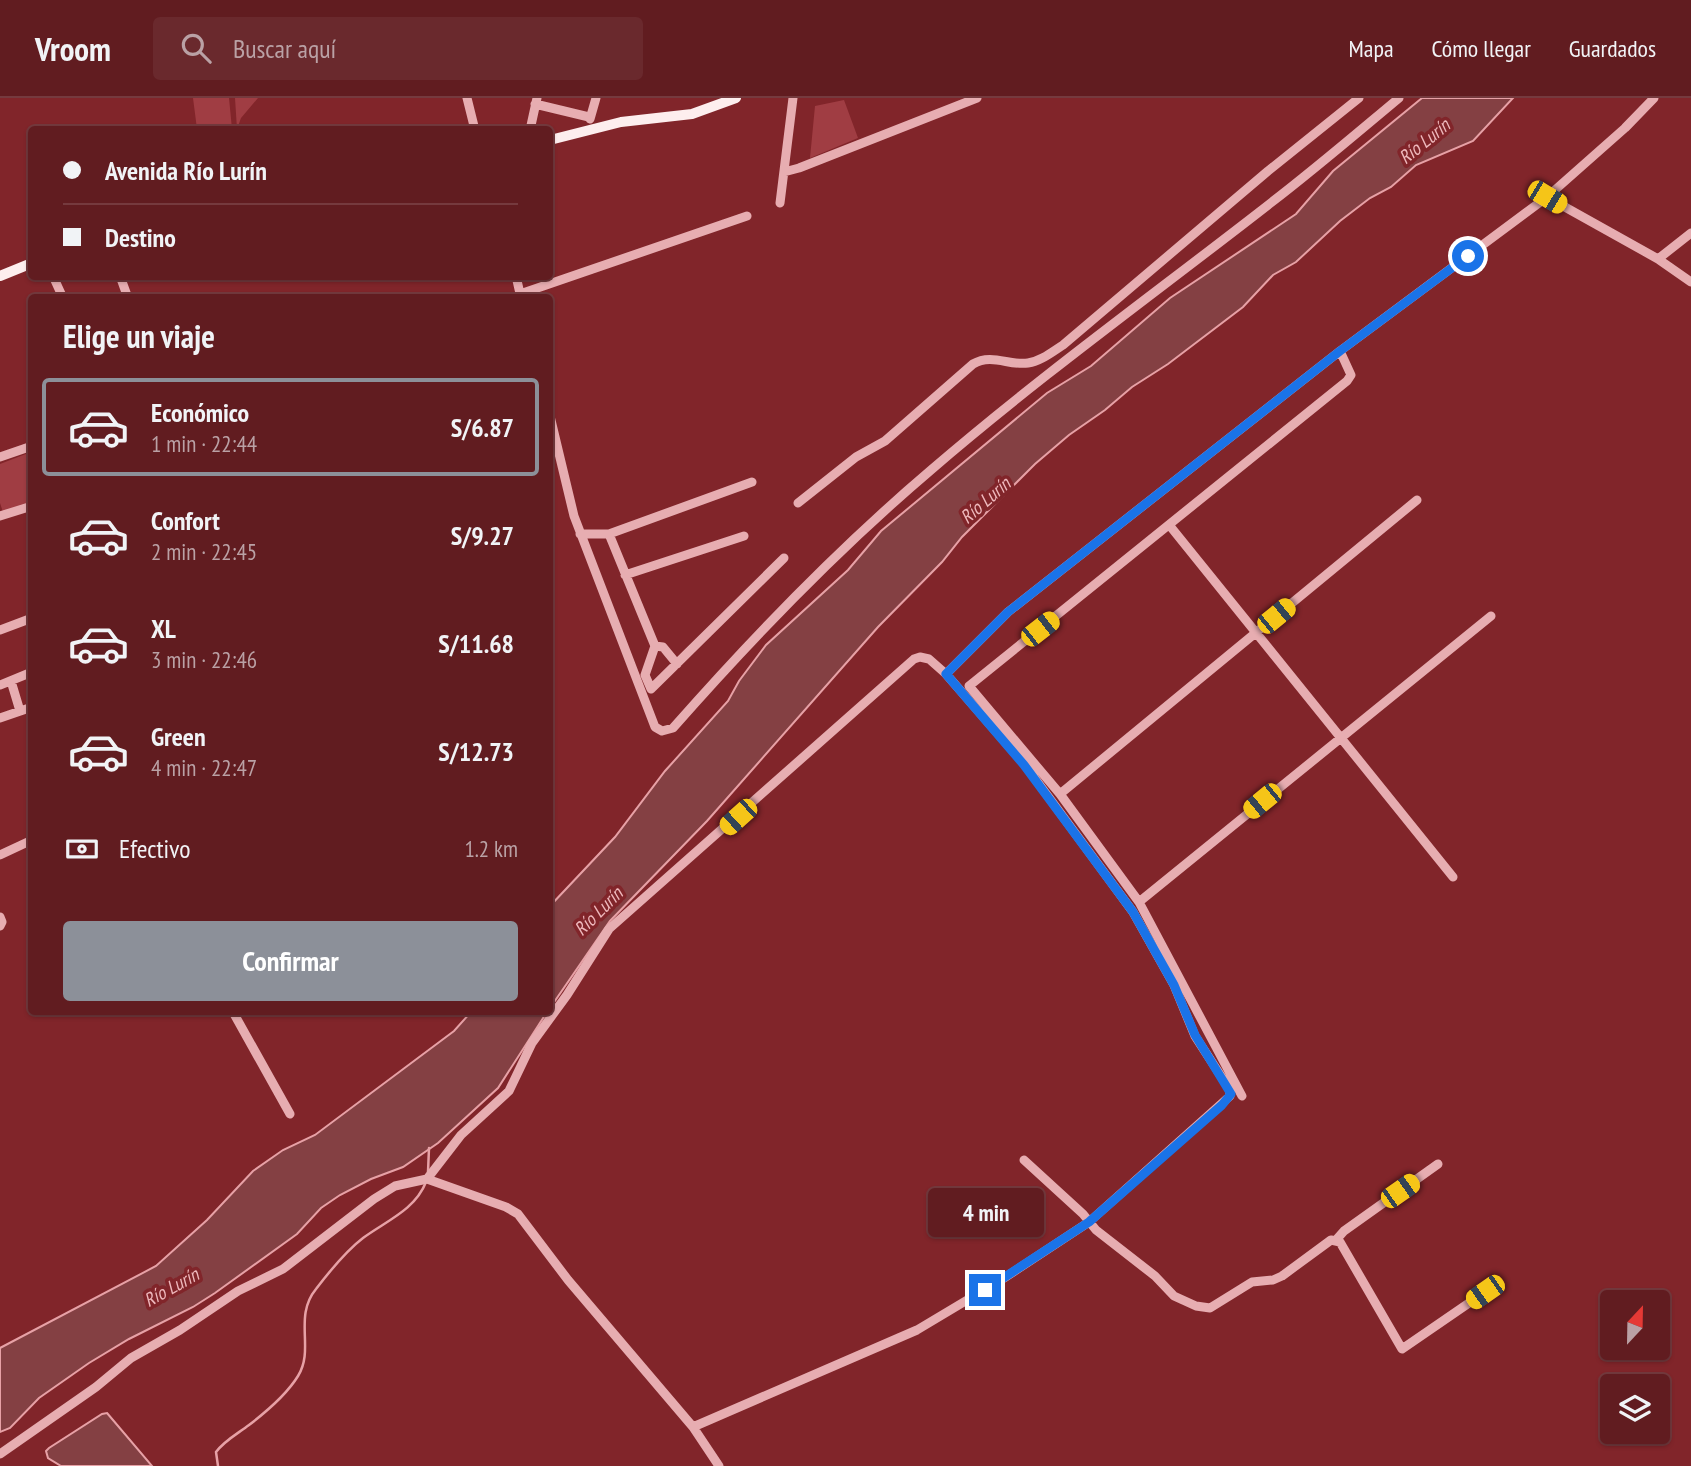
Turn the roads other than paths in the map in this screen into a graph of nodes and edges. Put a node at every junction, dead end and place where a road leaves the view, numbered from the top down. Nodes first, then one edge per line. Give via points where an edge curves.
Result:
1 (467, 98) edge
2 (596, 98) edge
3 (736, 98) edge
4 (793, 98) edge
5 (977, 98) edge
6 (1359, 98) edge
7 (1399, 98) edge
8 (1654, 98) edge
9 (536, 101) edge
10 (589, 117) junction
11 (474, 126) edge
12 (531, 126) edge
13 (591, 129) junction
14 (553, 139) edge
15 (784, 172) junction
16 (1547, 197) junction
17 (780, 203) dead end
18 (747, 216) dead end
19 (1691, 233) edge
20 (1658, 259) junction
21 (28, 265) edge
22 (0, 276) edge
23 (1691, 282) edge
24 (527, 294) edge
25 (1340, 351) junction
26 (553, 428) edge
27 (28, 447) edge
28 (0, 457) edge
29 (752, 482) dead end
30 (1417, 500) dead end
31 (798, 503) dead end
32 (28, 507) edge
33 (0, 516) edge
34 (1170, 526) junction
35 (580, 534) junction
36 (609, 534) junction
37 (744, 536) dead end
38 (784, 558) dead end
39 (625, 575) junction
40 (1490, 616) dead end
41 (28, 619) edge
42 (0, 629) edge
43 (1256, 632) junction
44 (655, 646) junction
45 (677, 664) junction
46 (28, 674) edge
47 (946, 674) junction
48 (10, 681) junction
49 (0, 685) edge
50 (28, 708) edge
51 (20, 711) junction
52 (0, 718) edge
53 (1340, 737) junction
54 (1060, 794) junction
55 (28, 842) edge
56 (0, 855) edge
57 (1453, 877) dead end
58 (1139, 902) junction
59 (0, 917) edge
60 (0, 926) edge
61 (235, 1015) edge
62 (1242, 1096) dead end
63 (290, 1114) dead end
64 (1024, 1160) dead end
65 (1438, 1164) dead end
66 (427, 1180) junction
67 (1089, 1222) junction
68 (1336, 1240) junction
69 (1485, 1292) dead end
70 (693, 1427) junction
71 (0, 1454) edge
72 (719, 1466) edge

1 - 11 street
2 - 10 street
3 - 13 main road via 692,114
4 - 15 street
5 - 15 street
6 - 31 street via 1063,345 1027,363 981,359 885,441 856,457
7 - 35 street via 930,471 756,635 673,728 662,731 655,727
8 - 16 street
9 - 10 street
9 - 12 street
10 - 13 street
13 - 14 main road
15 - 17 street
16 - 20 street
16 - 25 street
18 - 24 street
19 - 20 street
20 - 23 street
21 - 22 main road
25 - 34 street via 1351,374 1347,381
25 - 47 street via 1008,612
26 - 35 street
27 - 28 street
29 - 36 street
30 - 43 street
32 - 33 street
34 - 43 street
34 - 54 street via 970,686
35 - 36 street
36 - 39 street
37 - 39 street
38 - 45 street
39 - 44 street
40 - 53 street
41 - 42 street
43 - 53 street
43 - 54 street
44 - 45 street via 663,647
44 - 45 street via 645,675 651,690
46 - 48 street
47 - 66 street via 929,659 914,659 609,929 528,1049 509,1091 461,1136
47 - 67 street via 1024,765 1133,912 1174,985 1195,1035 1230,1090 1222,1105
48 - 49 street
48 - 51 street
50 - 51 street
51 - 52 street
53 - 57 street
53 - 58 street
54 - 58 street
55 - 56 street
58 - 62 street
59 - 60 street
61 - 63 street
64 - 67 street
65 - 68 street
66 - 70 street via 518,1214
66 - 71 street via 395,1186 374,1199 282,1269 131,1358
67 - 68 street via 1174,1296 1207,1308 1252,1282 1282,1276
67 - 70 street via 917,1330
68 - 69 street via 1402,1349
70 - 72 street

